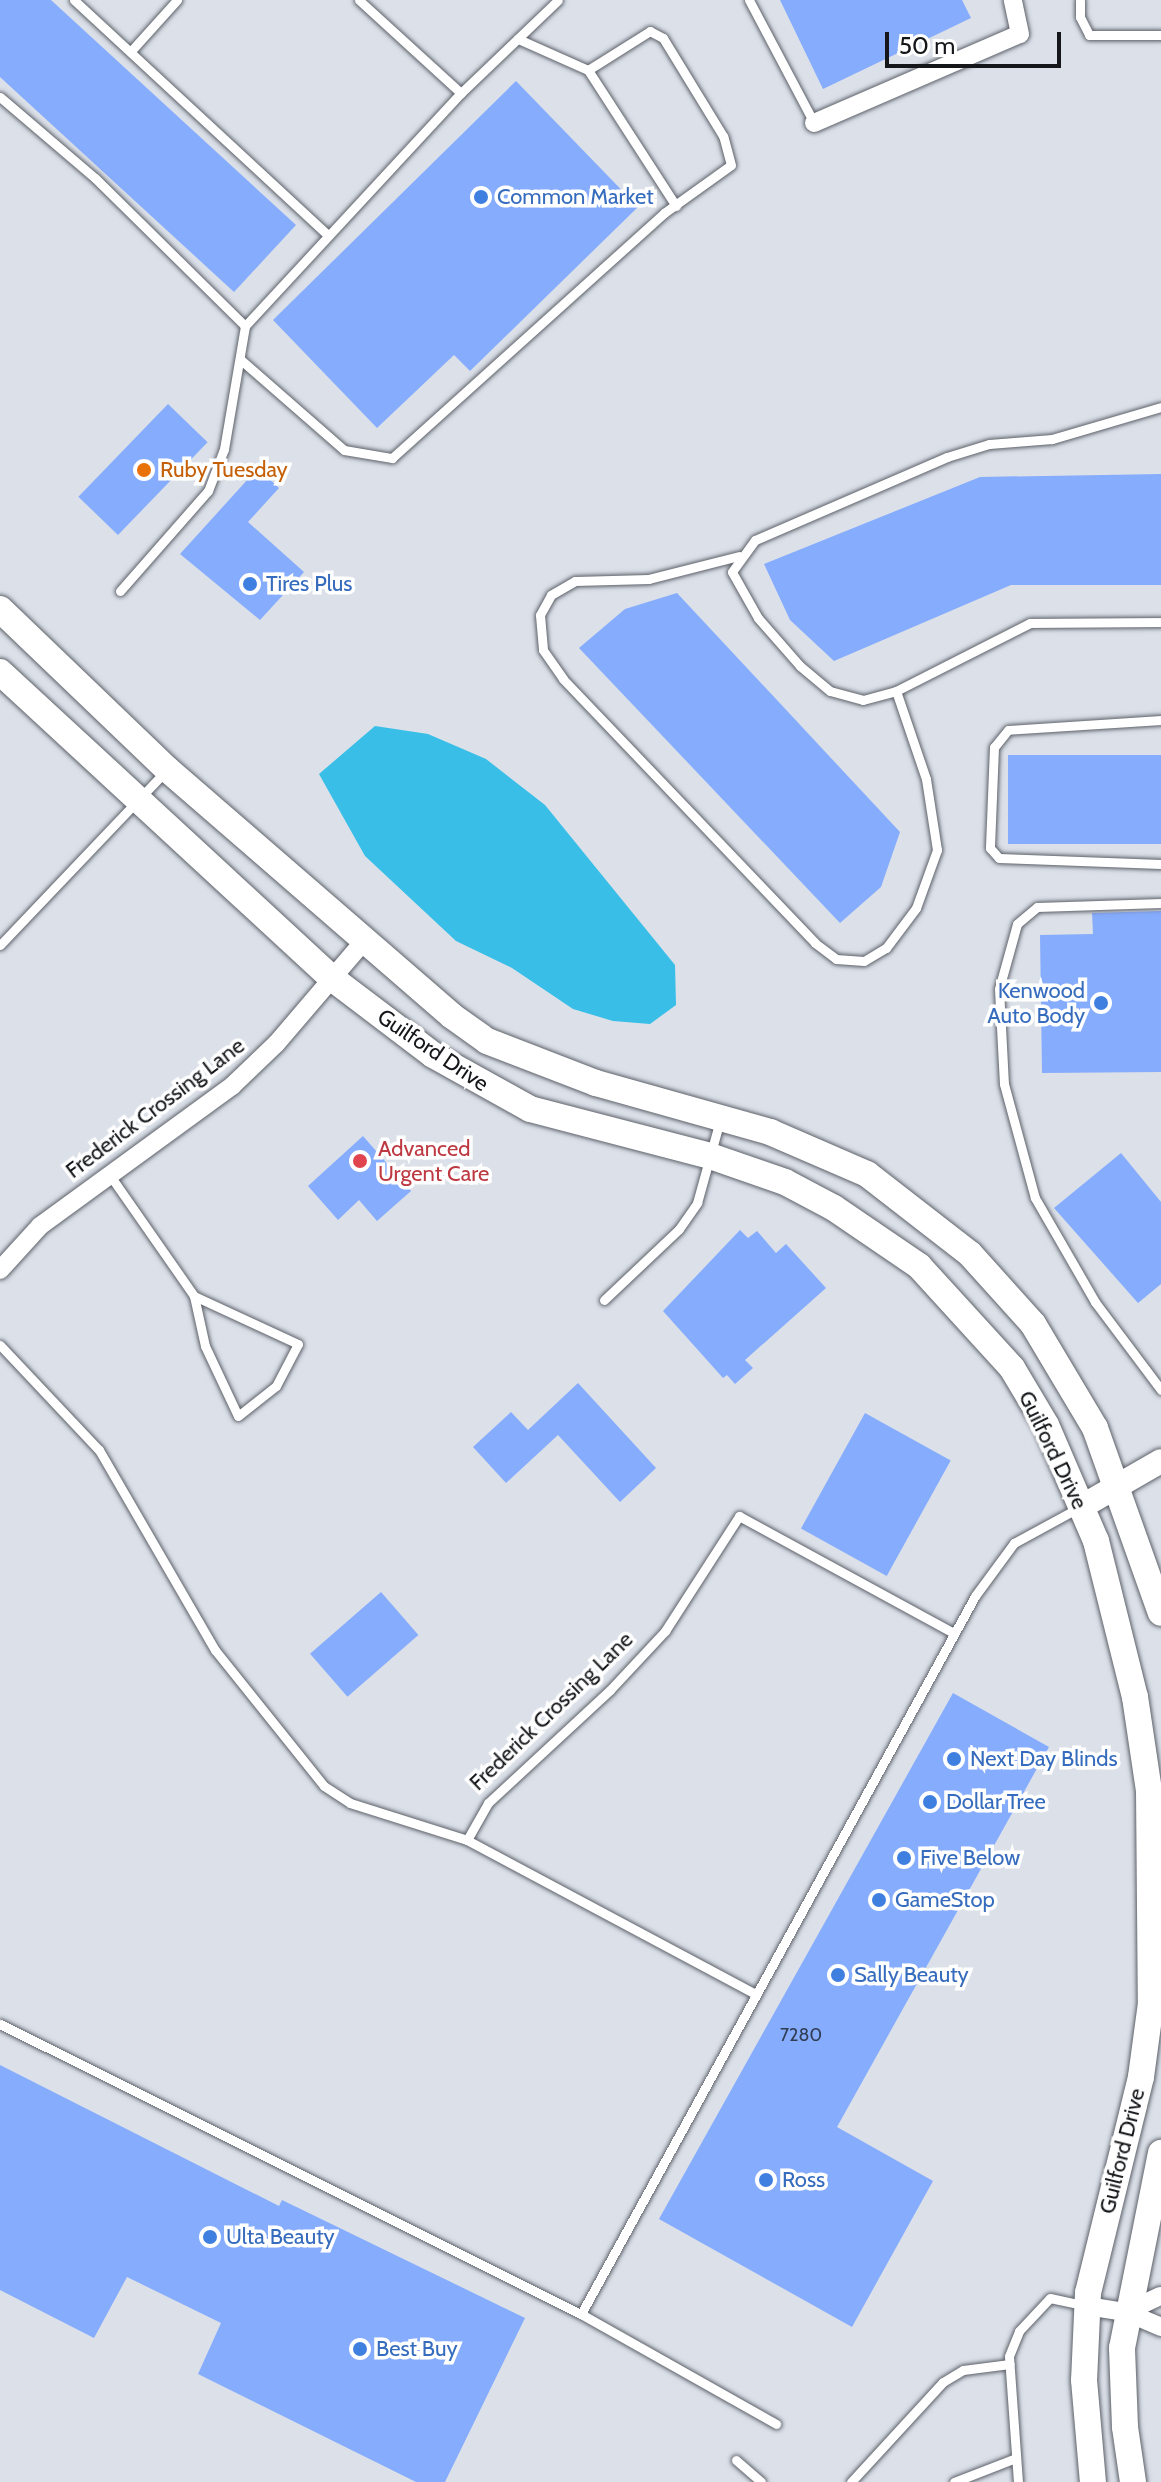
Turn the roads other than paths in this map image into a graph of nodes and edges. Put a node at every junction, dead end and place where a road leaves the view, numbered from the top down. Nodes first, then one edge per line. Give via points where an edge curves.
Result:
1 (74, 0) edge
2 (177, 0) edge
3 (359, 0) edge
4 (558, 0) edge
5 (749, 0) edge
6 (1013, 0) edge
7 (1080, 0) edge
8 (1161, 35) edge
9 (518, 39) junction
10 (131, 51) junction
11 (588, 70) junction
12 (461, 93) junction
13 (0, 97) edge
14 (814, 123) joint
15 (676, 206) junction
16 (327, 234) junction
17 (245, 326) junction
18 (241, 360) junction
19 (1161, 407) edge
20 (739, 556) junction
21 (120, 591) dead end
22 (0, 609) edge
23 (1161, 622) edge
24 (0, 672) edge
25 (896, 691) junction
26 (1161, 720) edge
27 (167, 769) junction
28 (137, 801) junction
29 (1161, 864) edge
30 (1161, 903) edge
31 (364, 941) junction
32 (0, 945) edge
33 (333, 979) junction
34 (721, 1117) junction
35 (710, 1156) junction
36 (108, 1172) junction
37 (0, 1270) edge
38 (194, 1296) junction
39 (604, 1300) dead end
40 (0, 1345) edge
41 (1161, 1390) edge
42 (1161, 1461) edge
43 (1116, 1489) junction
44 (1081, 1507) junction
45 (1161, 1613) edge
46 (954, 1633) junction
47 (467, 1840) junction
48 (756, 1994) junction
49 (0, 2024) edge
50 (1161, 2153) edge
51 (1161, 2296) edge
52 (1087, 2306) junction
53 (1126, 2312) junction
54 (581, 2314) junction
55 (1161, 2327) edge
56 (1010, 2364) junction
57 (776, 2424) dead end
58 (1016, 2458) junction
59 (736, 2460) dead end
60 (761, 2482) edge
61 (851, 2482) edge
62 (954, 2482) edge
63 (1018, 2482) edge
64 (1093, 2482) edge
65 (1133, 2482) edge

1 - 10 lane
2 - 10 lane
3 - 12 lane
4 - 9 lane
5 - 14 lane
6 - 14 street via 1020,34
7 - 8 lane via 1080,17 1089,35
9 - 11 lane
9 - 12 lane
10 - 16 lane
11 - 15 lane
11 - 15 lane via 650,31 663,38 723,136 731,165
12 - 16 lane
13 - 17 lane via 95,178
15 - 18 lane via 392,458 344,450
16 - 17 lane
17 - 18 lane
18 - 21 lane via 224,449 208,491
19 - 20 lane via 1052,439 989,444 947,457 755,540
20 - 25 lane via 732,572 758,618 830,691 863,700
20 - 25 lane via 649,579 575,581 551,595 540,615 543,650 563,679 836,959 864,961 886,948 916,908 937,850 926,779
22 - 27 main road, Guilford Drive
23 - 25 lane via 1030,623
24 - 28 main road, Guilford Drive
26 - 29 lane via 1008,730 994,747 990,848 999,858
27 - 28 lane
27 - 31 main road, Guilford Drive
28 - 32 lane
28 - 33 main road, Guilford Drive
30 - 41 lane via 1037,907 1017,924 999,989 1004,1084 1035,1198 1095,1302
31 - 33 street, Frederick Crossing Lane
31 - 34 main road, Guilford Drive via 487,1041 596,1083
33 - 35 main road, Guilford Drive via 433,1055 530,1109
33 - 36 street, Frederick Crossing Lane via 232,1086
34 - 35 lane
34 - 43 main road, Guilford Drive via 867,1174 970,1254 1033,1324 1065,1374 1095,1428
35 - 39 lane via 697,1203 679,1229
35 - 44 main road, Guilford Drive via 785,1182 834,1208 919,1266 954,1298 1012,1368 1046,1425
36 - 37 street, Frederick Crossing Lane via 40,1226
36 - 38 lane
38 - 38 lane via 205,1346 238,1416 276,1386 298,1344
40 - 47 lane via 99,1450 215,1650 324,1786 350,1803
42 - 43 street
43 - 44 street
43 - 45 main road, Guilford Drive
44 - 46 lane via 1014,1543
44 - 52 main road, Guilford Drive via 1096,1541 1135,1697 1152,1850 1147,2033
46 - 47 lane, Frederick Crossing Lane via 739,1516 665,1631 488,1803
46 - 48 lane
47 - 48 lane
48 - 54 lane
49 - 54 lane
50 - 53 main road, Guilford Drive
51 - 53 street
52 - 53 street
52 - 56 lane via 1050,2298 1019,2331
52 - 64 main road, Guilford Drive via 1084,2380
53 - 55 street
53 - 65 main road, Guilford Drive via 1125,2427
54 - 57 lane
56 - 58 lane
56 - 61 lane via 963,2370 943,2382
58 - 62 lane
58 - 63 lane
59 - 60 lane

